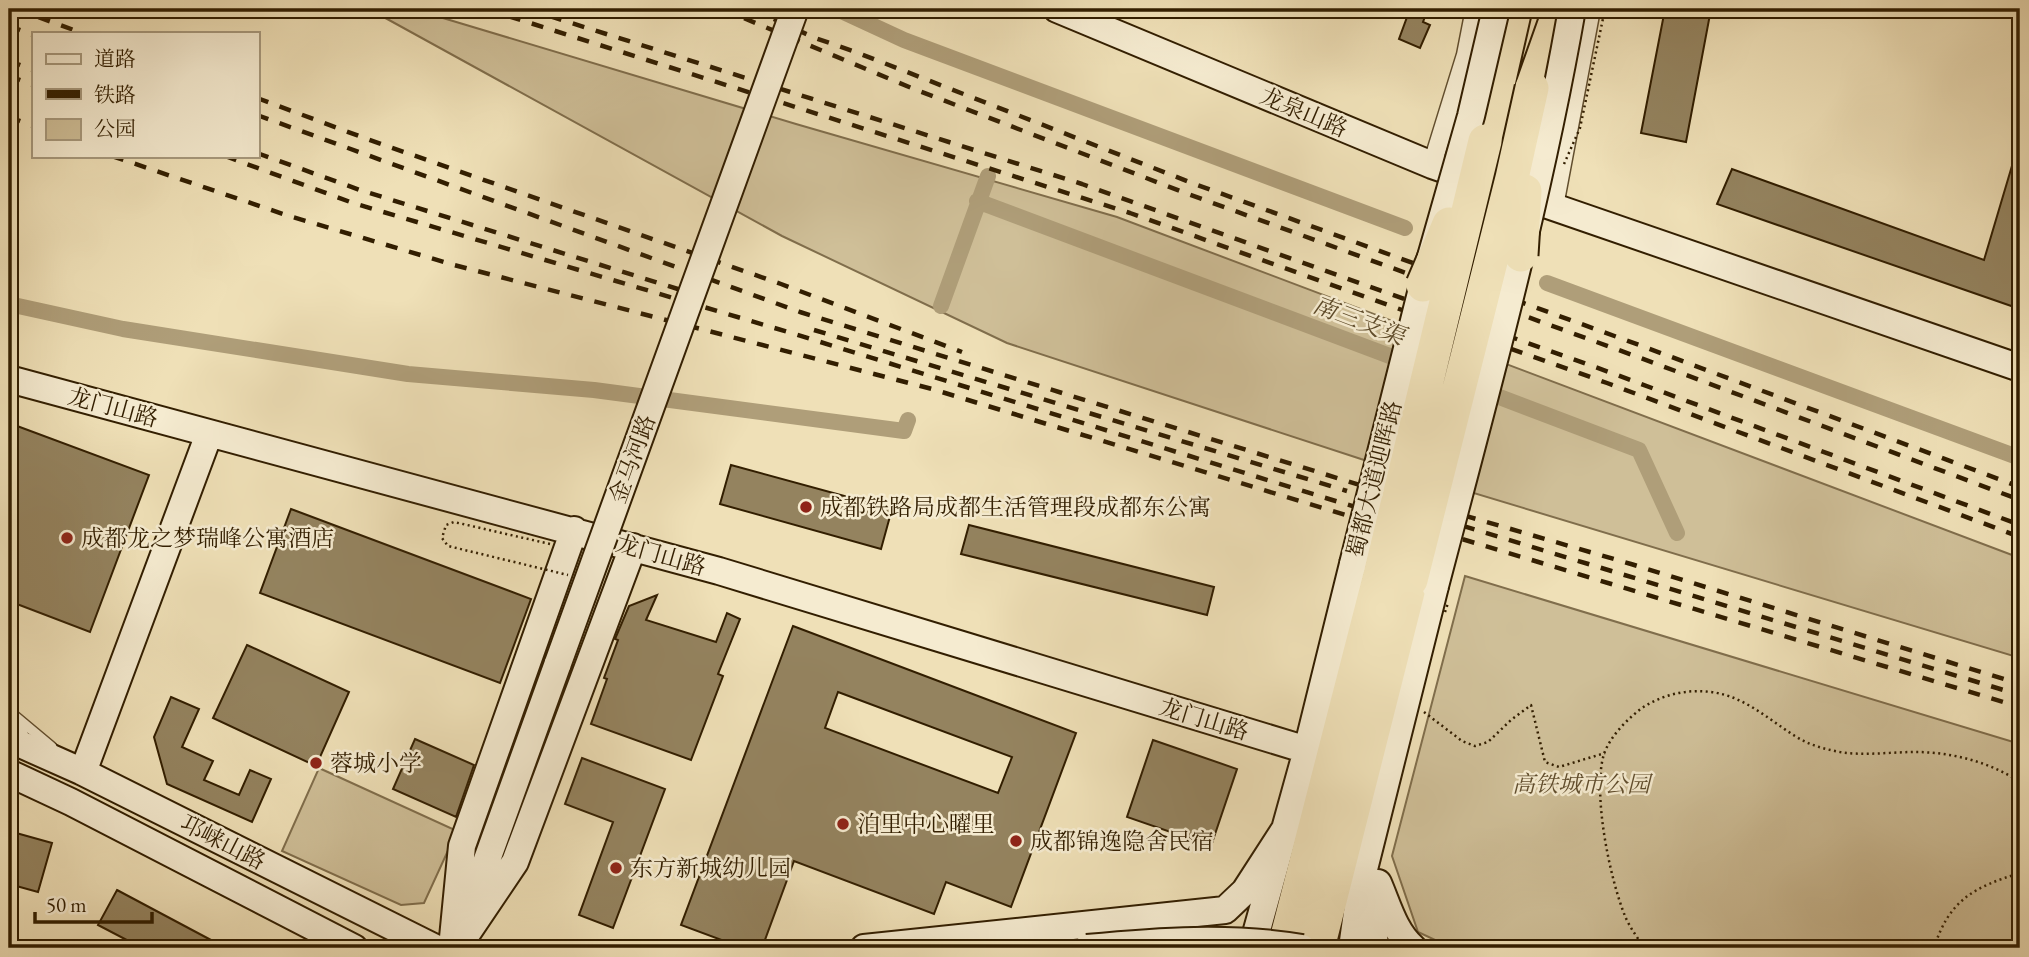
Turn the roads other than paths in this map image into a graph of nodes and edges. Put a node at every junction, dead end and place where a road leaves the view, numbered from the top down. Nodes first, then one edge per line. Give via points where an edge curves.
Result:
1 (795, 9) edge
2 (1057, 9) edge
3 (1475, 9) edge
4 (1496, 9) edge
5 (1505, 9) edge
6 (1516, 9) edge
7 (1546, 9) edge
8 (1560, 9) edge
9 (1572, 9) edge
10 (1591, 9) edge
11 (1516, 84) junction
12 (1485, 141) junction
13 (1432, 165) junction
14 (1553, 206) junction
15 (1521, 255) junction
16 (1423, 285) junction
17 (2020, 368) edge
18 (9, 379) edge
19 (209, 434) junction
20 (574, 530) junction
21 (633, 547) junction
22 (1395, 575) junction
23 (9, 711) edge
24 (9, 724) edge
25 (9, 739) edge
26 (1307, 750) junction
27 (83, 772) junction
28 (9, 773) edge
29 (1385, 777) junction
30 (1287, 826) junction
31 (1369, 863) junction
32 (1194, 915) junction
33 (1408, 946) edge
34 (354, 948) edge
35 (435, 948) edge
36 (455, 948) edge
37 (864, 948) edge
38 (1087, 948) edge
39 (1216, 948) edge
40 (1252, 948) edge
41 (1284, 948) edge
42 (1302, 948) edge
43 (1318, 948) edge
44 (1352, 948) edge
45 (1376, 948) edge

1 - 36 street, 金马河路, bridge
2 - 13 street, 龙泉山路
3 - 13 street via 1466,55
4 - 16 street, 蜀都大道迎晖路, bridge
5 - 11 highway
6 - 11 highway
7 - 11 highway
8 - 11 highway
9 - 15 street, bridge
10 - 14 street
11 - 12 highway, 蜀都大道迎晖路
11 - 15 highway, bridge
11 - 22 highway, 蜀都大道迎晖路, bridge via 1512,178
12 - 16 highway, bridge
12 - 22 highway, 蜀都大道迎晖路, bridge
13 - 14 street, 龙泉山路
14 - 17 street, 龙泉山路
15 - 22 street, bridge
16 - 22 street, 蜀都大道迎晖路, bridge
18 - 19 street, 龙门山路
19 - 20 street, 龙门山路
19 - 27 street
20 - 21 street, 龙门山路
20 - 36 street via 462,846
21 - 26 street, 龙门山路
21 - 36 street via 515,862
22 - 26 street, 蜀都大道迎晖路
22 - 29 street
22 - 41 highway, 蜀都大道迎晖路
22 - 43 highway, 蜀都大道迎晖路
23 - 27 lane
24 - 27 lane
25 - 27 street, 邛崃山路
26 - 30 street, 蜀都大道迎晖路
27 - 35 street, 邛崃山路
28 - 34 street, 邛崃山路
29 - 31 street
29 - 44 street via 1362,877
30 - 32 street via 1236,902 1225,910
30 - 40 street, 蜀都大道迎晖路
31 - 33 street
31 - 45 street
32 - 37 street
32 - 39 street via 1214,934
38 - 42 street, bridge via 1190,940

